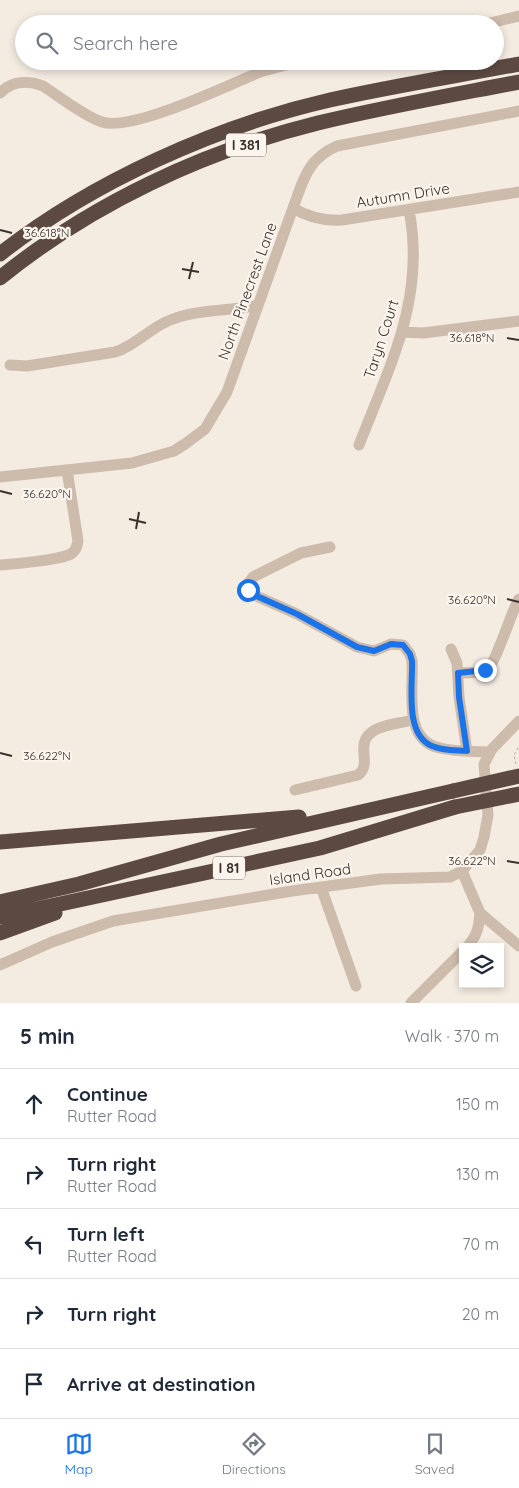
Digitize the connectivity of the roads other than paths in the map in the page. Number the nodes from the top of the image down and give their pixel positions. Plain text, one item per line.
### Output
1 (519, 16) edge
2 (504, 20) edge
3 (519, 64) edge
4 (504, 67) edge
5 (269, 70) edge
6 (488, 70) edge
7 (519, 82) edge
8 (0, 93) edge
9 (519, 111) edge
10 (519, 192) edge
11 (293, 208) junction
12 (409, 210) junction
13 (0, 254) edge
14 (0, 278) edge
15 (256, 306) junction
16 (519, 321) edge
17 (403, 332) junction
18 (10, 365) dead end
19 (359, 445) dead end
20 (67, 470) junction
21 (0, 477) edge
22 (330, 547) dead end
23 (0, 565) edge
24 (519, 599) edge
25 (451, 649) dead end
26 (458, 673) junction
27 (413, 720) junction
28 (519, 721) edge
29 (467, 751) junction
30 (490, 752) junction
31 (519, 776) edge
32 (295, 790) dead end
33 (519, 794) edge
34 (392, 805) junction
35 (0, 842) edge
36 (462, 871) junction
37 (321, 887) junction
38 (106, 894) junction
39 (0, 902) edge
40 (480, 913) junction
41 (0, 917) edge
42 (0, 933) edge
43 (471, 943) edge
44 (519, 946) edge
45 (459, 955) edge
46 (0, 965) edge
47 (356, 986) dead end
48 (411, 1003) edge

1 - 2 street
3 - 4 highway, I 381
5 - 8 street
6 - 13 highway, I 381
7 - 14 highway, I 381
9 - 11 street, North Pinecrest Lane
10 - 12 street, Autumn Drive
11 - 12 street, Autumn Drive
11 - 15 street, North Pinecrest Lane
12 - 17 street, Taryn Court
15 - 18 street
15 - 20 street, North Pinecrest Lane
16 - 17 street
17 - 19 street, Taryn Court
20 - 21 street, North Pinecrest Lane
20 - 23 street
22 - 27 street
24 - 26 street
25 - 26 street
26 - 29 street
27 - 29 street
27 - 32 street
28 - 30 street
29 - 30 street
30 - 36 street
31 - 34 highway, I 81, bridge
33 - 38 highway, I 81, bridge
34 - 35 highway
34 - 39 highway, I 81
36 - 37 street, Island Road
36 - 40 street
37 - 46 street, Island Road
37 - 47 street
38 - 41 highway, I 81
38 - 42 highway
40 - 43 street
40 - 44 street
45 - 48 street

